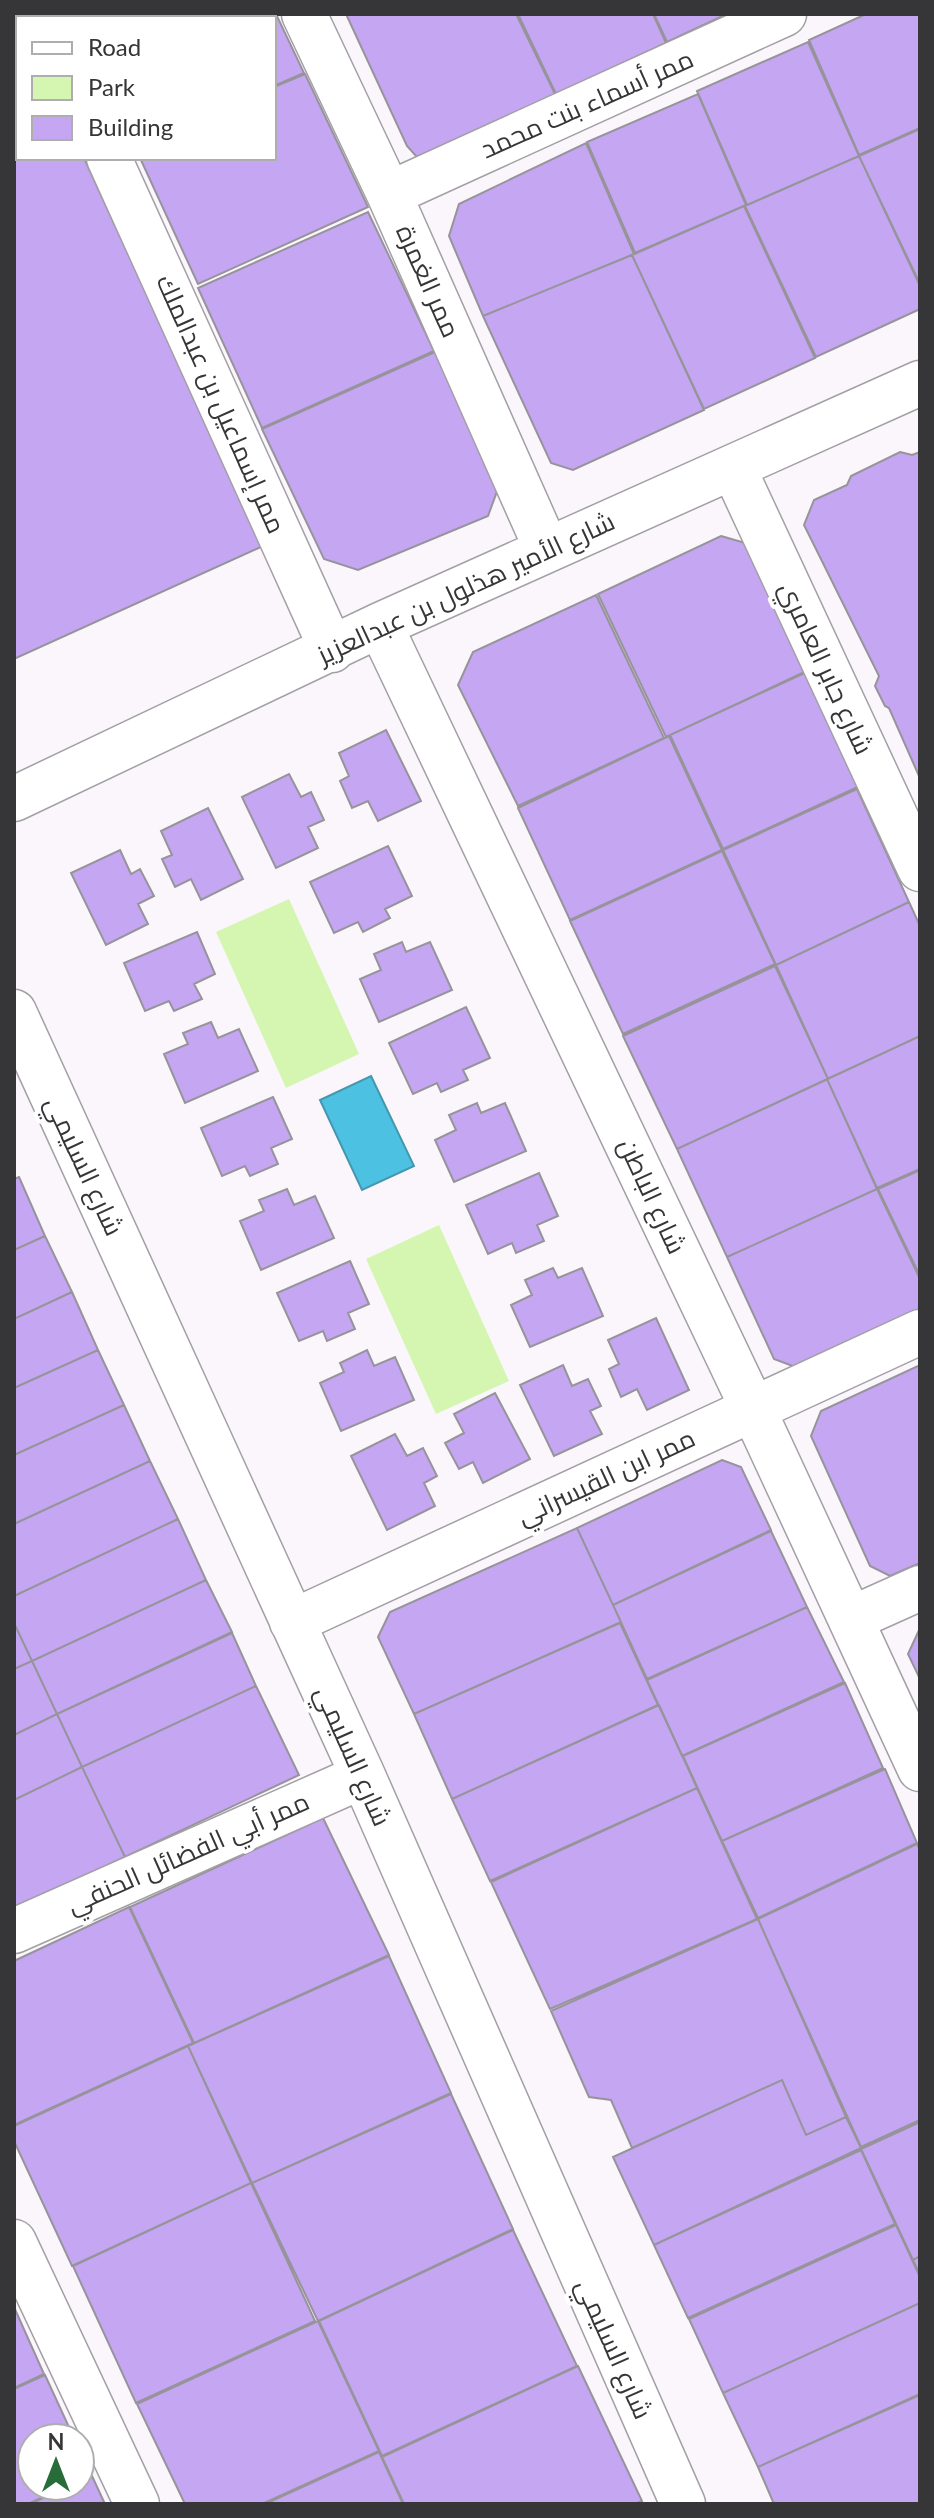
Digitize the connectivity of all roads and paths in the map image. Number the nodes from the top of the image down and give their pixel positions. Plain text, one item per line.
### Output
1 (304, 14) edge
2 (784, 14) edge
3 (110, 160) edge
4 (389, 194) junction
5 (920, 383) edge
6 (733, 467) junction
7 (547, 550) junction
8 (380, 625) junction
9 (332, 650) junction
10 (14, 799) edge
11 (920, 869) edge
12 (14, 1012) edge
13 (920, 1332) edge
14 (753, 1409) junction
15 (920, 1588) edge
16 (851, 1619) junction
17 (292, 1622) junction
18 (920, 1769) edge
19 (363, 1776) junction
20 (14, 1931) edge
21 (14, 2242) edge
22 (137, 2504) edge
23 (683, 2504) edge

1 - 4 street, ممر الغمرة
2 - 4 street, ممر أسماء بنت محمد
3 - 9 street, ممر إسماعيل بن عبدالملك
4 - 7 street, ممر الغمرة
5 - 6 street, شارع الأمير هذلول بن عبدالعزيز
6 - 7 street, شارع الأمير هذلول بن عبدالعزيز
6 - 11 street, شارع جابر العامري
7 - 8 street, شارع الأمير هذلول بن عبدالعزيز
8 - 9 street, شارع الأمير هذلول بن عبدالعزيز
8 - 14 street, شارع الباطن
9 - 10 street, شارع الأمير هذلول بن عبدالعزيز
12 - 17 street, شارع السليمي
13 - 14 street, ممر ابن القيسراني
14 - 16 street, شارع الباطن
14 - 17 street, ممر ابن القيسراني
15 - 16 street
16 - 18 street, شارع الباطن
17 - 19 street, شارع السليمي
19 - 20 street, ممر أبي الفضائل الحنفي
19 - 23 street, شارع السليمي
21 - 22 street

